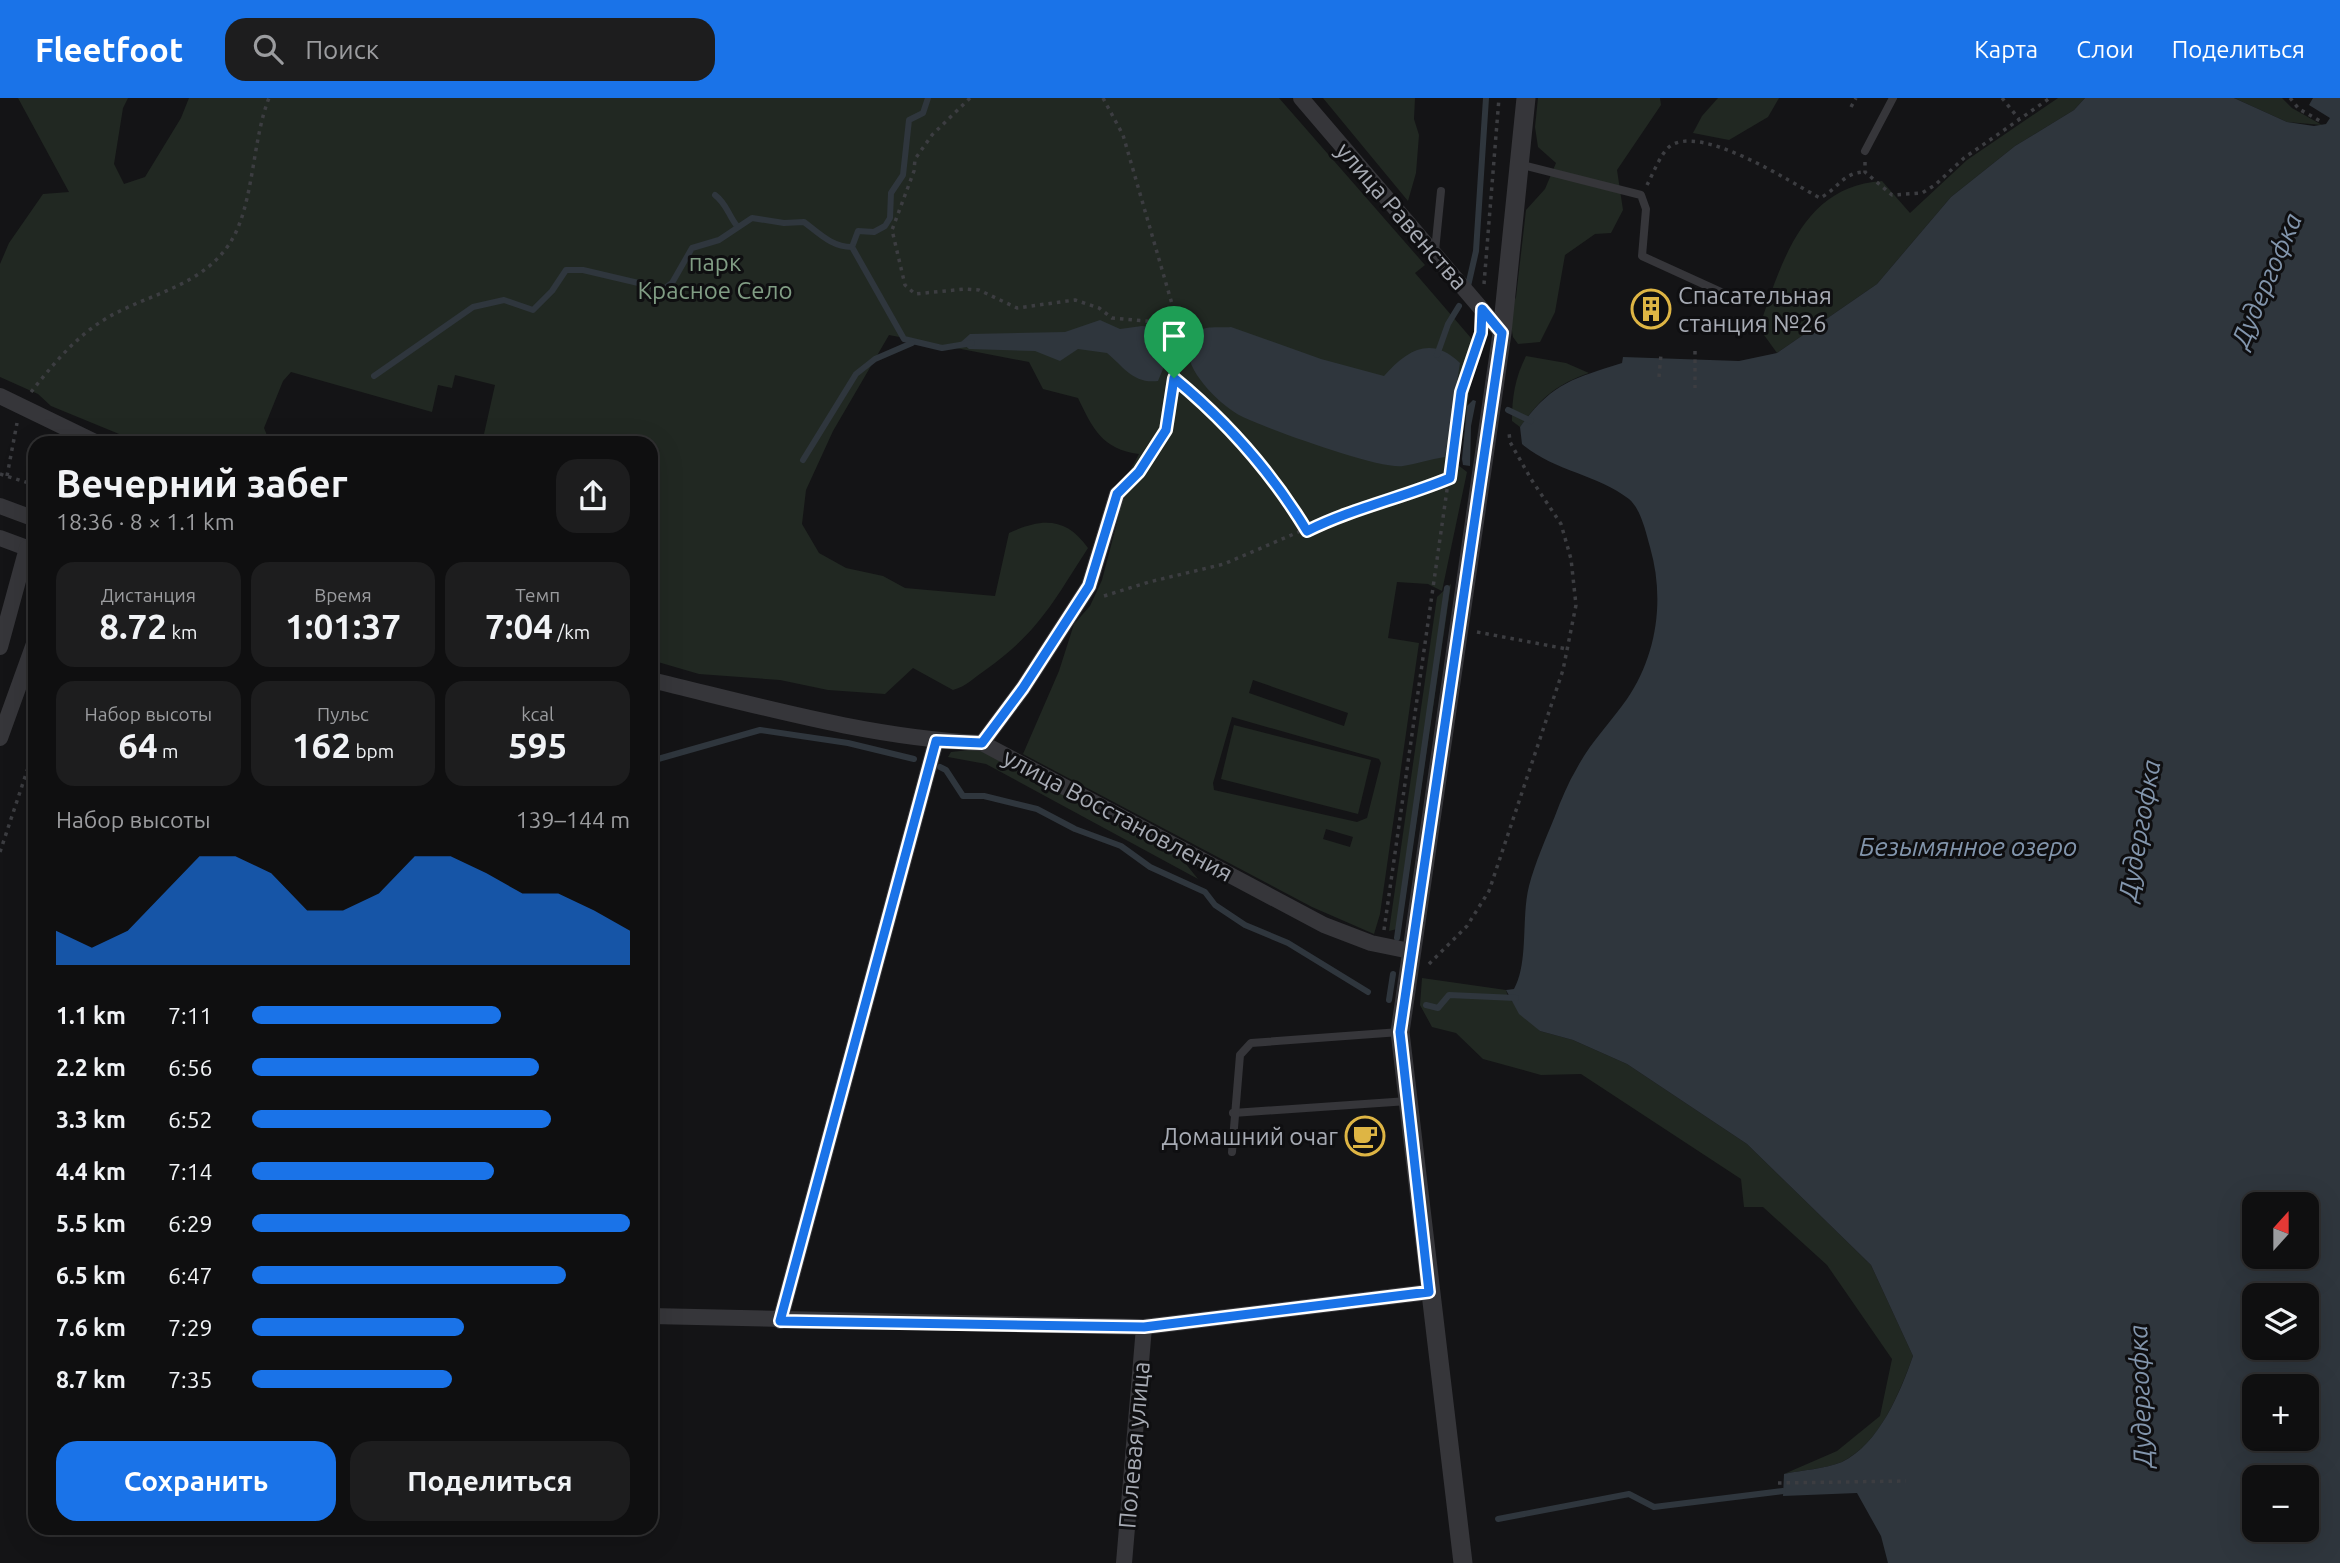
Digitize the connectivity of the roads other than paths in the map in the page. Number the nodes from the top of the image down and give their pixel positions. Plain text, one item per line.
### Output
1 (1301, 98) edge
2 (1526, 98) edge
3 (1894, 98) edge
4 (1865, 151) road end
5 (1519, 164) junction
6 (1441, 191) dead end
7 (1434, 253) junction
8 (1723, 293) dead end
9 (1502, 333) junction
10 (0, 396) edge
11 (83, 436) edge
12 (1117, 494) road end
13 (0, 506) edge
14 (28, 516) edge
15 (0, 538) edge
16 (28, 546) edge
17 (28, 557) edge
18 (0, 647) edge
19 (28, 660) edge
20 (658, 682) edge
21 (0, 738) edge
22 (936, 741) junction
23 (982, 743) junction
24 (1410, 951) junction
25 (1400, 1032) junction
26 (1408, 1101) junction
27 (1234, 1113) junction
28 (1231, 1152) dead end
29 (1429, 1292) junction
30 (658, 1316) edge
31 (780, 1321) junction
32 (1144, 1327) junction
33 (1124, 1563) edge
34 (1463, 1563) edge

1 - 7 street, улица Равенства
2 - 5 street
3 - 4 lane
5 - 8 lane
5 - 9 street
6 - 7 lane
7 - 9 street, улица Равенства
9 - 24 street
10 - 11 street
12 - 23 street
13 - 14 street
15 - 16 street
17 - 18 street
19 - 21 street
20 - 22 street, улица Восстановления
22 - 23 street, улица Восстановления
22 - 31 street
23 - 24 street, улица Восстановления
24 - 25 street
25 - 26 street
25 - 27 lane
26 - 27 lane
26 - 29 street
27 - 28 lane
29 - 32 street
29 - 34 street
30 - 31 street
31 - 32 street
32 - 33 street, Полевая улица

